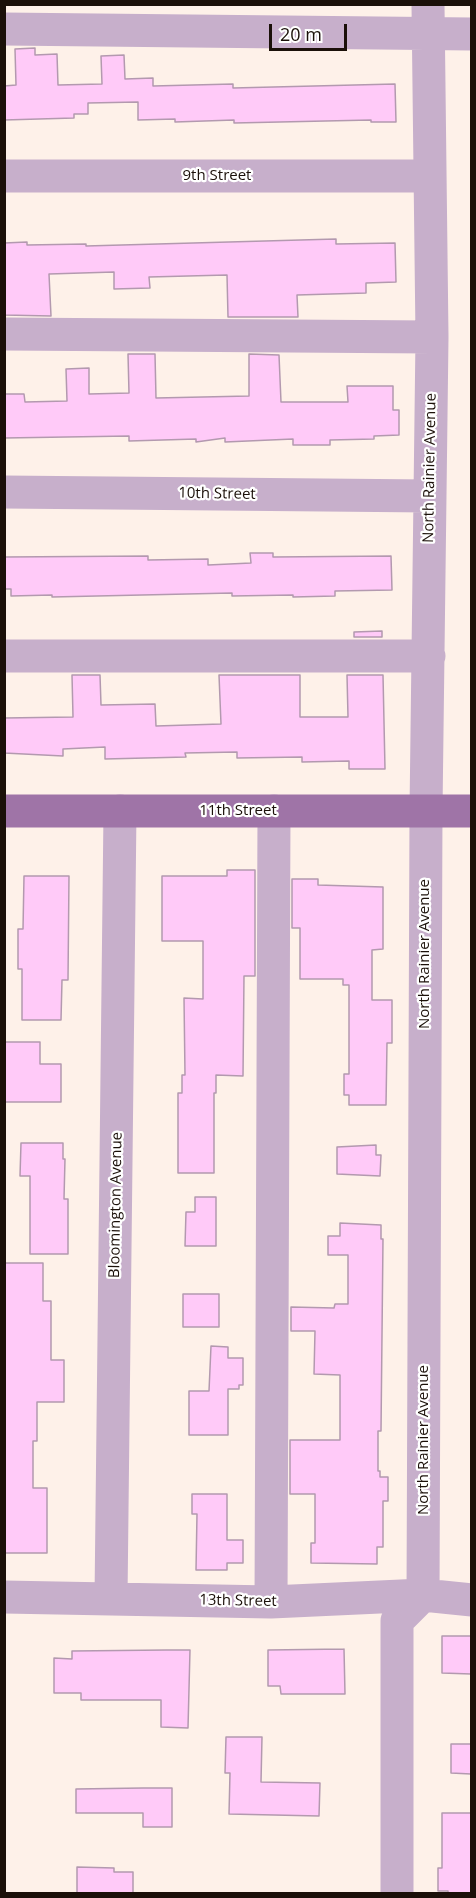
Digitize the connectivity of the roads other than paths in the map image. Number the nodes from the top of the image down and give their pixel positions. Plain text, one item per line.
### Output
1 (428, 19) edge
2 (4, 29) edge
3 (471, 34) edge
4 (4, 176) edge
5 (429, 176) junction
6 (4, 334) edge
7 (432, 337) junction
8 (4, 492) edge
9 (430, 496) junction
10 (4, 656) edge
11 (429, 656) junction
12 (4, 811) edge
13 (120, 811) junction
14 (274, 811) junction
15 (426, 811) junction
16 (471, 811) edge
17 (423, 1595) junction
18 (4, 1597) edge
19 (111, 1598) junction
20 (471, 1600) edge
21 (271, 1602) junction
22 (397, 1893) edge

1 - 2 street
1 - 3 street
1 - 5 street, North Rainier Avenue
4 - 5 street, 9th Street
5 - 7 street, North Rainier Avenue
6 - 7 street
7 - 9 street, North Rainier Avenue
8 - 9 street, 10th Street
9 - 11 street, North Rainier Avenue
10 - 11 street
11 - 15 street, North Rainier Avenue
12 - 13 main road, 11th Street
13 - 14 main road, 11th Street
13 - 19 street, Bloomington Avenue
14 - 15 main road, 11th Street
14 - 21 street
15 - 16 main road, 11th Street
15 - 17 street, North Rainier Avenue
17 - 20 street, 13th Street
17 - 21 street, 13th Street
17 - 22 street
18 - 19 street, 13th Street
19 - 21 street, 13th Street

